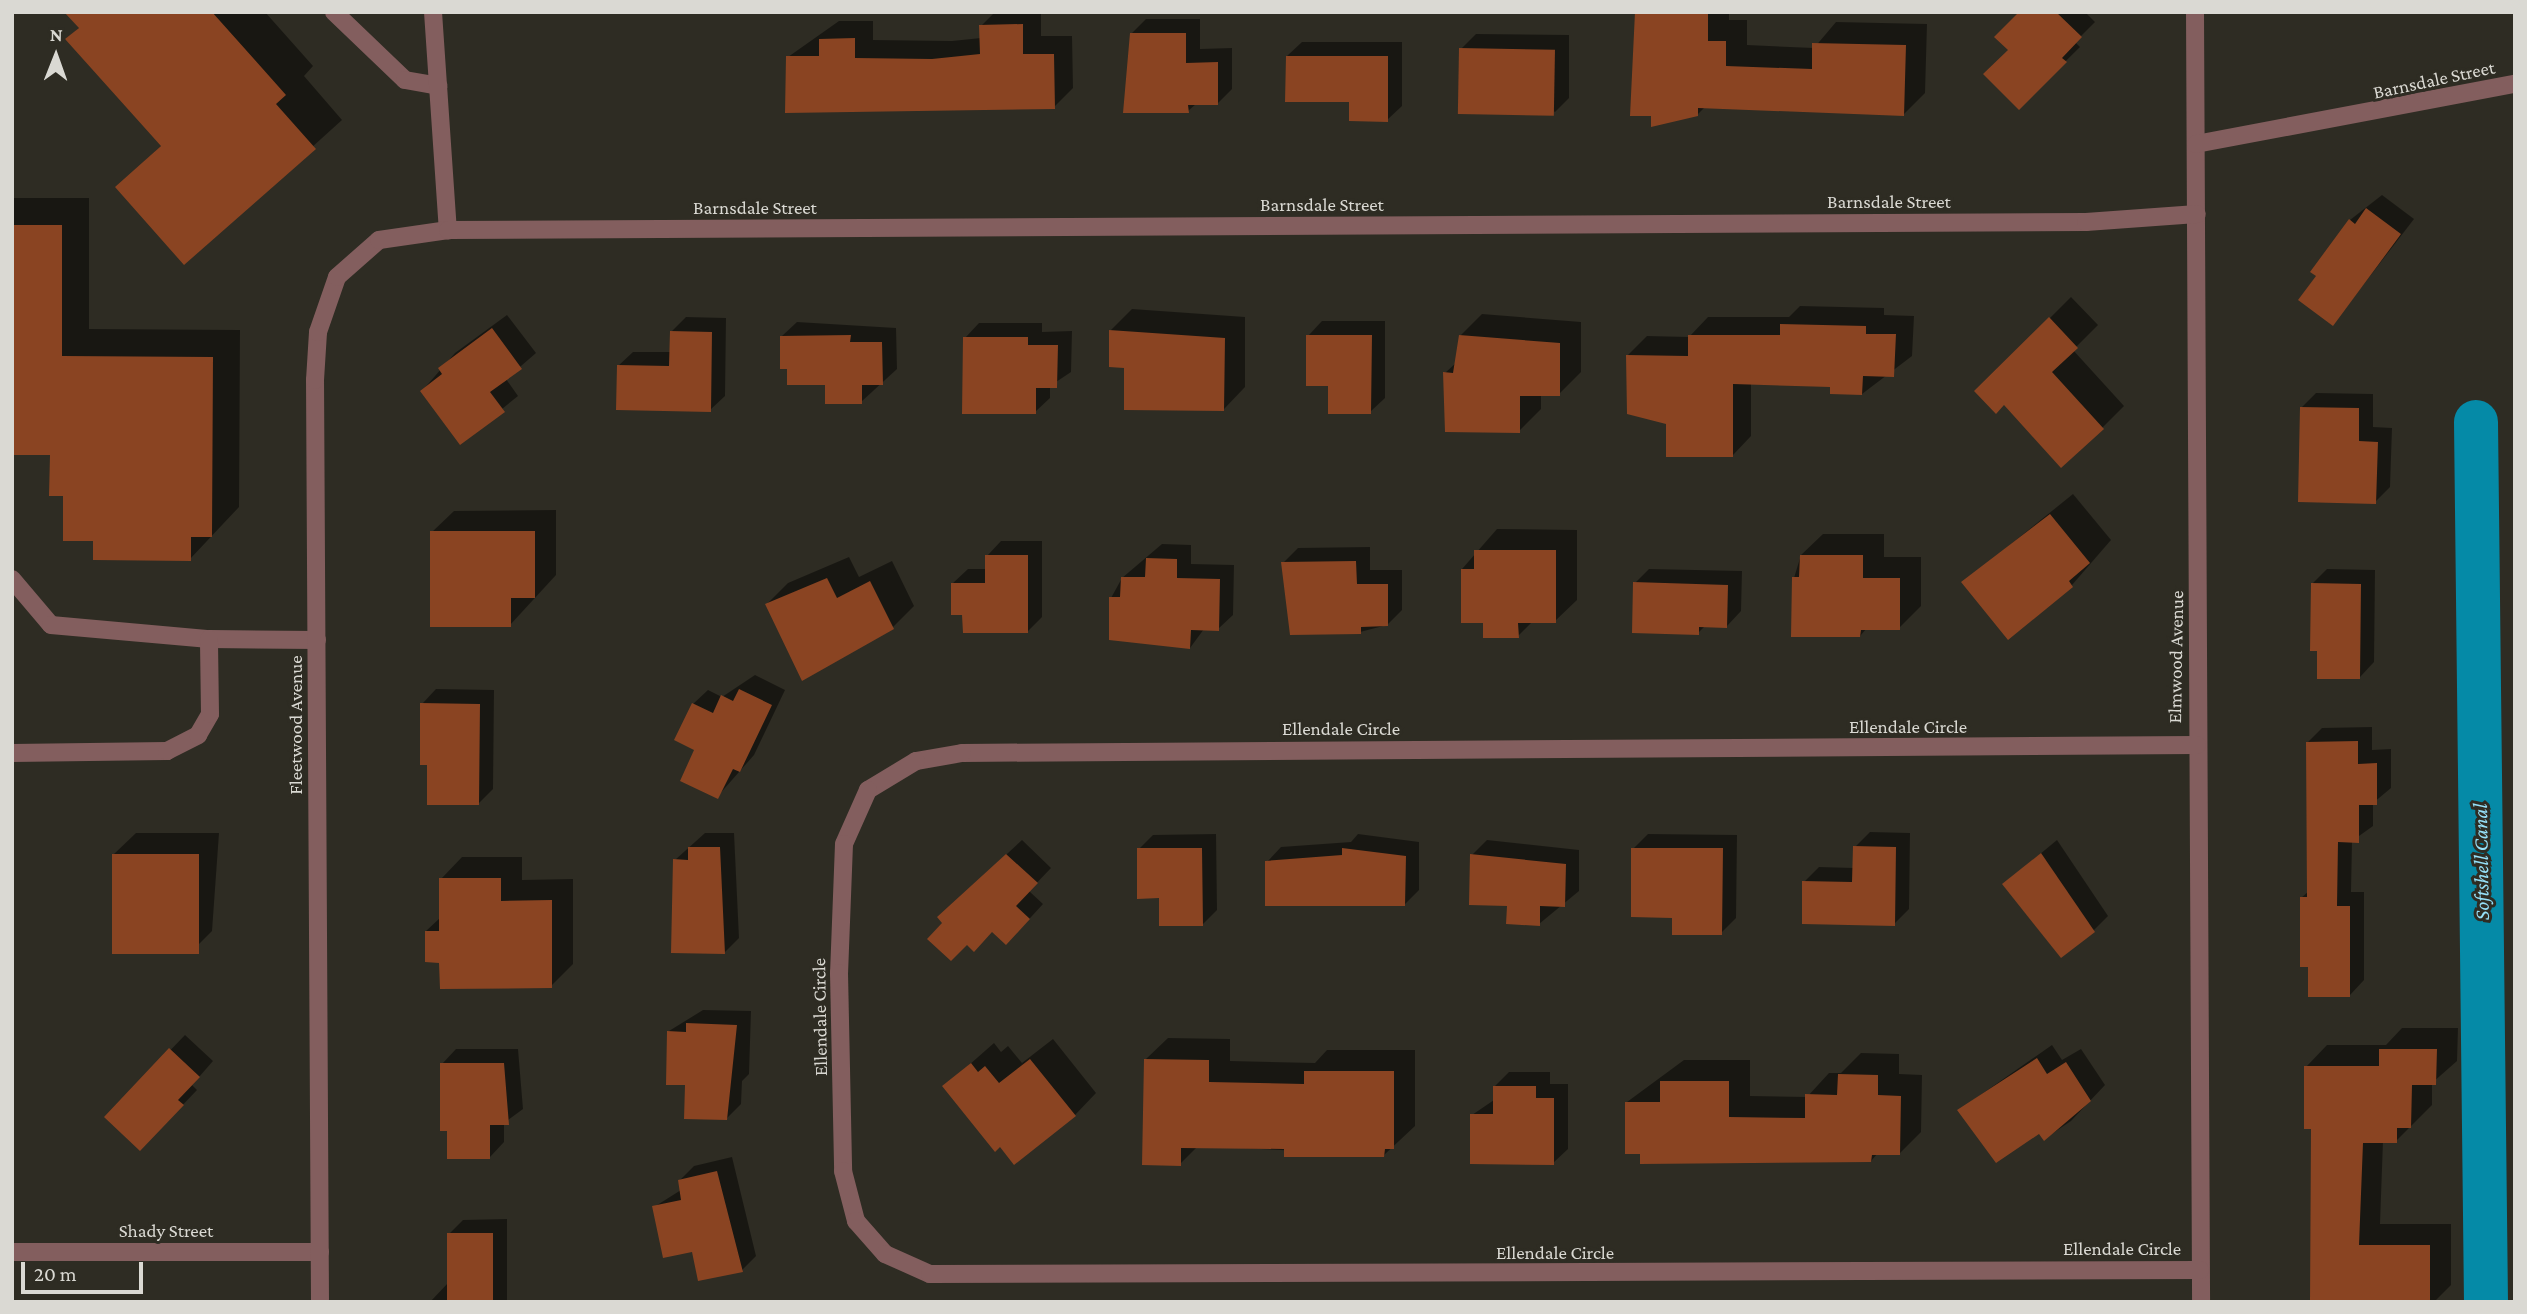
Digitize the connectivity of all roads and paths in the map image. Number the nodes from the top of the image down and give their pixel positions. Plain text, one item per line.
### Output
1 (334, 12) edge
2 (433, 12) edge
3 (2195, 12) edge
4 (2515, 85) edge
5 (438, 86) junction
6 (2196, 144) junction
7 (2197, 214) junction
8 (448, 230) junction
9 (12, 579) edge
10 (209, 639) junction
11 (317, 640) junction
12 (2197, 745) junction
13 (12, 753) edge
14 (12, 1252) edge
15 (320, 1252) junction
16 (2200, 1269) junction
17 (320, 1302) edge
18 (2201, 1302) edge

1 - 5 street
2 - 5 street
3 - 6 street, Elmwood Avenue
4 - 6 street, Barnsdale Street
5 - 8 street
6 - 7 street, Elmwood Avenue
7 - 8 street, Barnsdale Street
7 - 12 street, Elmwood Avenue
8 - 11 street, Fleetwood Avenue
9 - 10 street
10 - 11 street
10 - 13 street
11 - 15 street, Fleetwood Avenue
12 - 16 street, Elmwood Avenue
12 - 16 street, Ellendale Circle
14 - 15 street, Shady Street
15 - 17 street, Fleetwood Avenue
16 - 18 street, Elmwood Avenue

